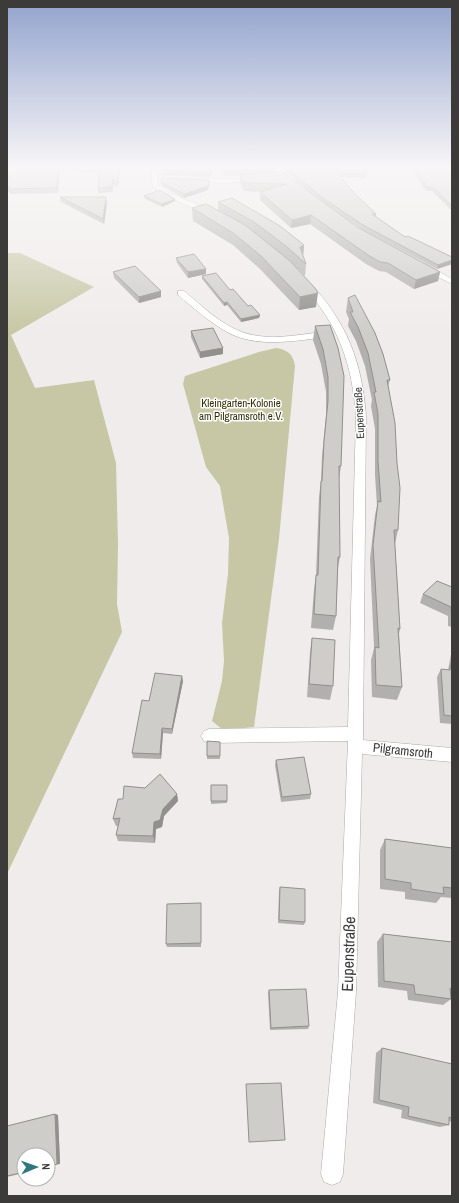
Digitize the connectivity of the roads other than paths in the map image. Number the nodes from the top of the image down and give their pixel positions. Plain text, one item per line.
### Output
1 (414, 262) edge
2 (298, 276) edge
3 (452, 282) edge
4 (181, 293) dead end
5 (342, 333) junction
6 (209, 736) dead end
7 (355, 740) junction
8 (452, 755) edge
9 (332, 1174) dead end

1 - 3 street
2 - 5 street, Eupenstraße
4 - 5 street
5 - 7 street, Eupenstraße
6 - 7 street
7 - 8 street, Pilgramsroth
7 - 9 street, Eupenstraße

